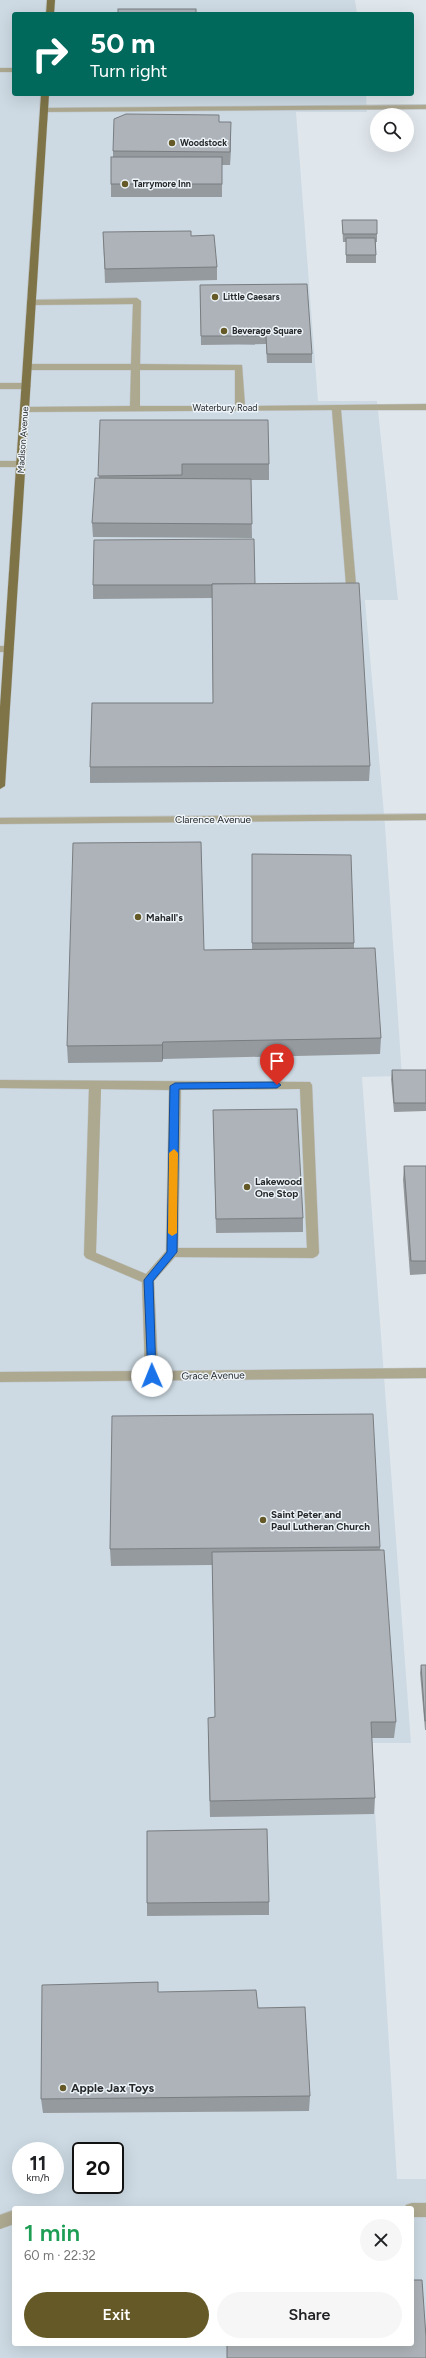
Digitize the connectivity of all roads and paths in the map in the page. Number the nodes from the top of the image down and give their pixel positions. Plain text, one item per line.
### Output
1 (51, 0) edge
2 (50, 12) edge
3 (0, 70) edge
4 (12, 70) edge
5 (46, 96) edge
6 (426, 107) edge
7 (44, 110) junction
8 (32, 302) junction
9 (28, 367) junction
10 (135, 367) junction
11 (0, 386) edge
12 (26, 386) junction
13 (426, 407) edge
14 (240, 408) junction
15 (336, 408) junction
16 (135, 409) junction
17 (25, 410) junction
18 (0, 464) edge
19 (21, 464) junction
20 (351, 585) edge
21 (5, 649) edge
22 (0, 786) edge
23 (426, 817) edge
24 (0, 821) edge
25 (0, 1084) edge
26 (95, 1085) junction
27 (175, 1086) junction
28 (172, 1252) junction
29 (148, 1280) junction
30 (426, 1373) edge
31 (152, 1376) junction
32 (0, 1377) edge
33 (414, 2210) edge
34 (426, 2210) edge
35 (12, 2218) edge
36 (0, 2222) edge

1 - 2 main road
3 - 4 street
5 - 7 main road, Madison Avenue
6 - 7 street
7 - 8 main road, Madison Avenue
8 - 9 main road, Madison Avenue
8 - 10 street
9 - 10 street
9 - 12 main road, Madison Avenue
10 - 14 street
10 - 16 street
11 - 12 street
12 - 17 main road, Madison Avenue
13 - 15 street, Waterbury Road
14 - 15 street, Waterbury Road
14 - 16 street, Waterbury Road
15 - 20 street
16 - 17 street, Waterbury Road
17 - 19 main road, Madison Avenue
18 - 19 street
19 - 21 main road, Madison Avenue
21 - 22 main road, Madison Avenue
23 - 24 street, Clarence Avenue
25 - 26 street
26 - 27 street
26 - 29 street
27 - 28 street
27 - 28 street
28 - 29 street
29 - 31 street
30 - 31 street, Grace Avenue
31 - 32 street, Grace Avenue
33 - 34 street
35 - 36 street

